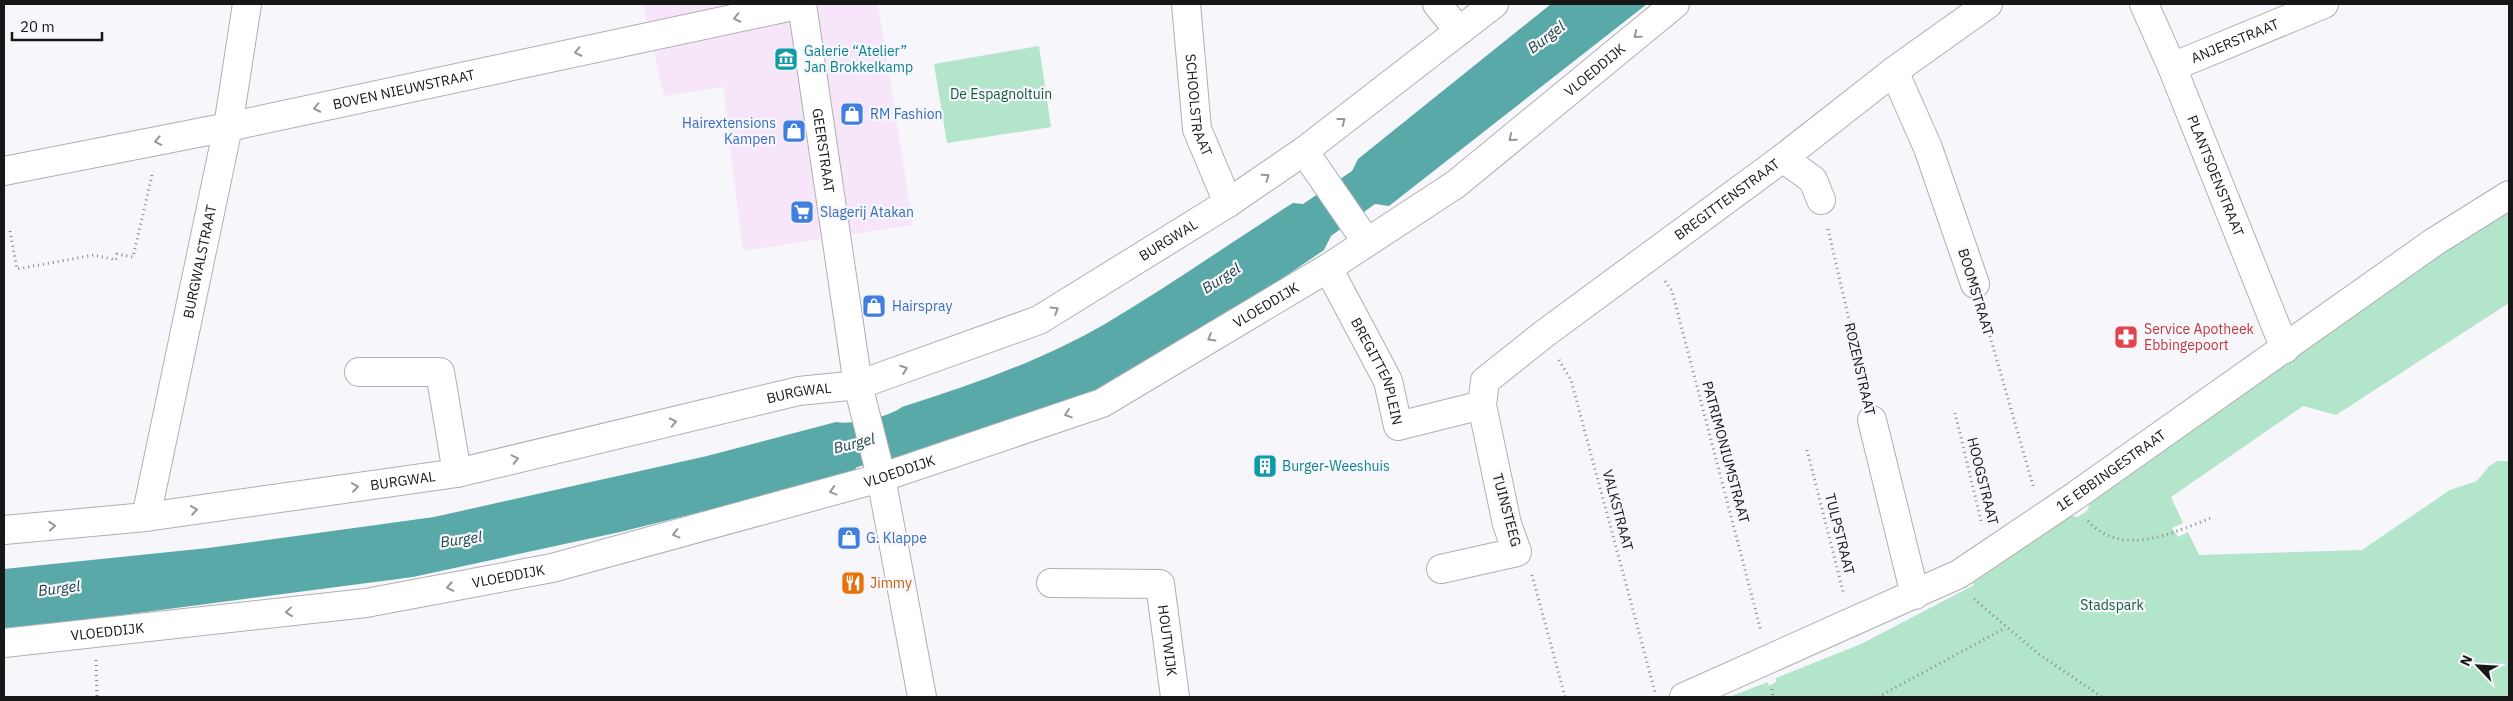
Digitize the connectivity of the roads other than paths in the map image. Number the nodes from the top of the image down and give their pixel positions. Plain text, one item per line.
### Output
1 (247, 4) edge
2 (802, 4) edge
3 (1186, 4) edge
4 (1437, 4) edge
5 (1494, 4) edge
6 (1675, 4) edge
7 (1988, 4) edge
8 (2144, 4) edge
9 (2324, 4) edge
10 (1459, 31) junction
11 (2172, 67) junction
12 (1894, 71) junction
13 (228, 127) junction
14 (1783, 158) junction
15 (1311, 161) junction
16 (4, 171) edge
17 (2509, 195) edge
18 (1821, 200) road end
19 (1228, 203) junction
20 (1361, 234) junction
21 (1328, 268) junction
22 (1975, 284) road end
23 (2285, 349) junction
24 (359, 372) dead end
25 (860, 395) junction
26 (1482, 405) junction
27 (1872, 420) road end
28 (457, 473) junction
29 (880, 475) junction
30 (146, 517) junction
31 (4, 530) edge
32 (1441, 569) dead end
33 (1051, 584) dead end
34 (1915, 594) junction
35 (4, 643) edge
36 (917, 696) edge
37 (1175, 697) edge
38 (1684, 697) edge

1 - 13 street, BURGWALSTRAAT
2 -> 13 street, BOVEN NIEUWSTRAAT
2 - 25 street, GEERSTRAAT
3 - 19 street, SCHOOLSTRAAT
4 - 10 street
5 - 10 street, BURGWAL
6 -> 20 street, VLOEDDIJK
7 - 12 street, BREGITTENSTRAAT
8 - 11 street, PLANTSOENSTRAAT
9 - 11 street, ANJERSTRAAT
15 -> 10 street, BURGWAL
11 - 23 street, PLANTSOENSTRAAT
12 - 14 street, BREGITTENSTRAAT
12 - 22 street, BOOMSTRAAT
13 -> 16 street, BOVEN NIEUWSTRAAT
13 - 30 street, BURGWALSTRAAT
14 - 18 street
14 - 26 street, BREGITTENSTRAAT
19 -> 15 street, BURGWAL
15 - 20 street
17 - 23 street, 1E EBBINGESTRAAT
25 -> 19 street, BURGWAL
20 - 21 street, VLOEDDIJK
21 - 26 street, BREGITTENPLEIN
21 -> 29 street, VLOEDDIJK
23 - 34 street, 1E EBBINGESTRAAT
24 - 28 street
28 -> 25 street, BURGWAL
25 - 29 street, GEERSTRAAT
26 - 32 street, TUINSTEEG
27 - 34 street, ROZENSTRAAT
30 -> 28 street, BURGWAL
29 -> 35 street, VLOEDDIJK
29 - 36 street, GEERSTRAAT
31 -> 30 street, BURGWAL
33 - 37 street, HOUTWIJK
34 - 38 street, 1E EBBINGESTRAAT

